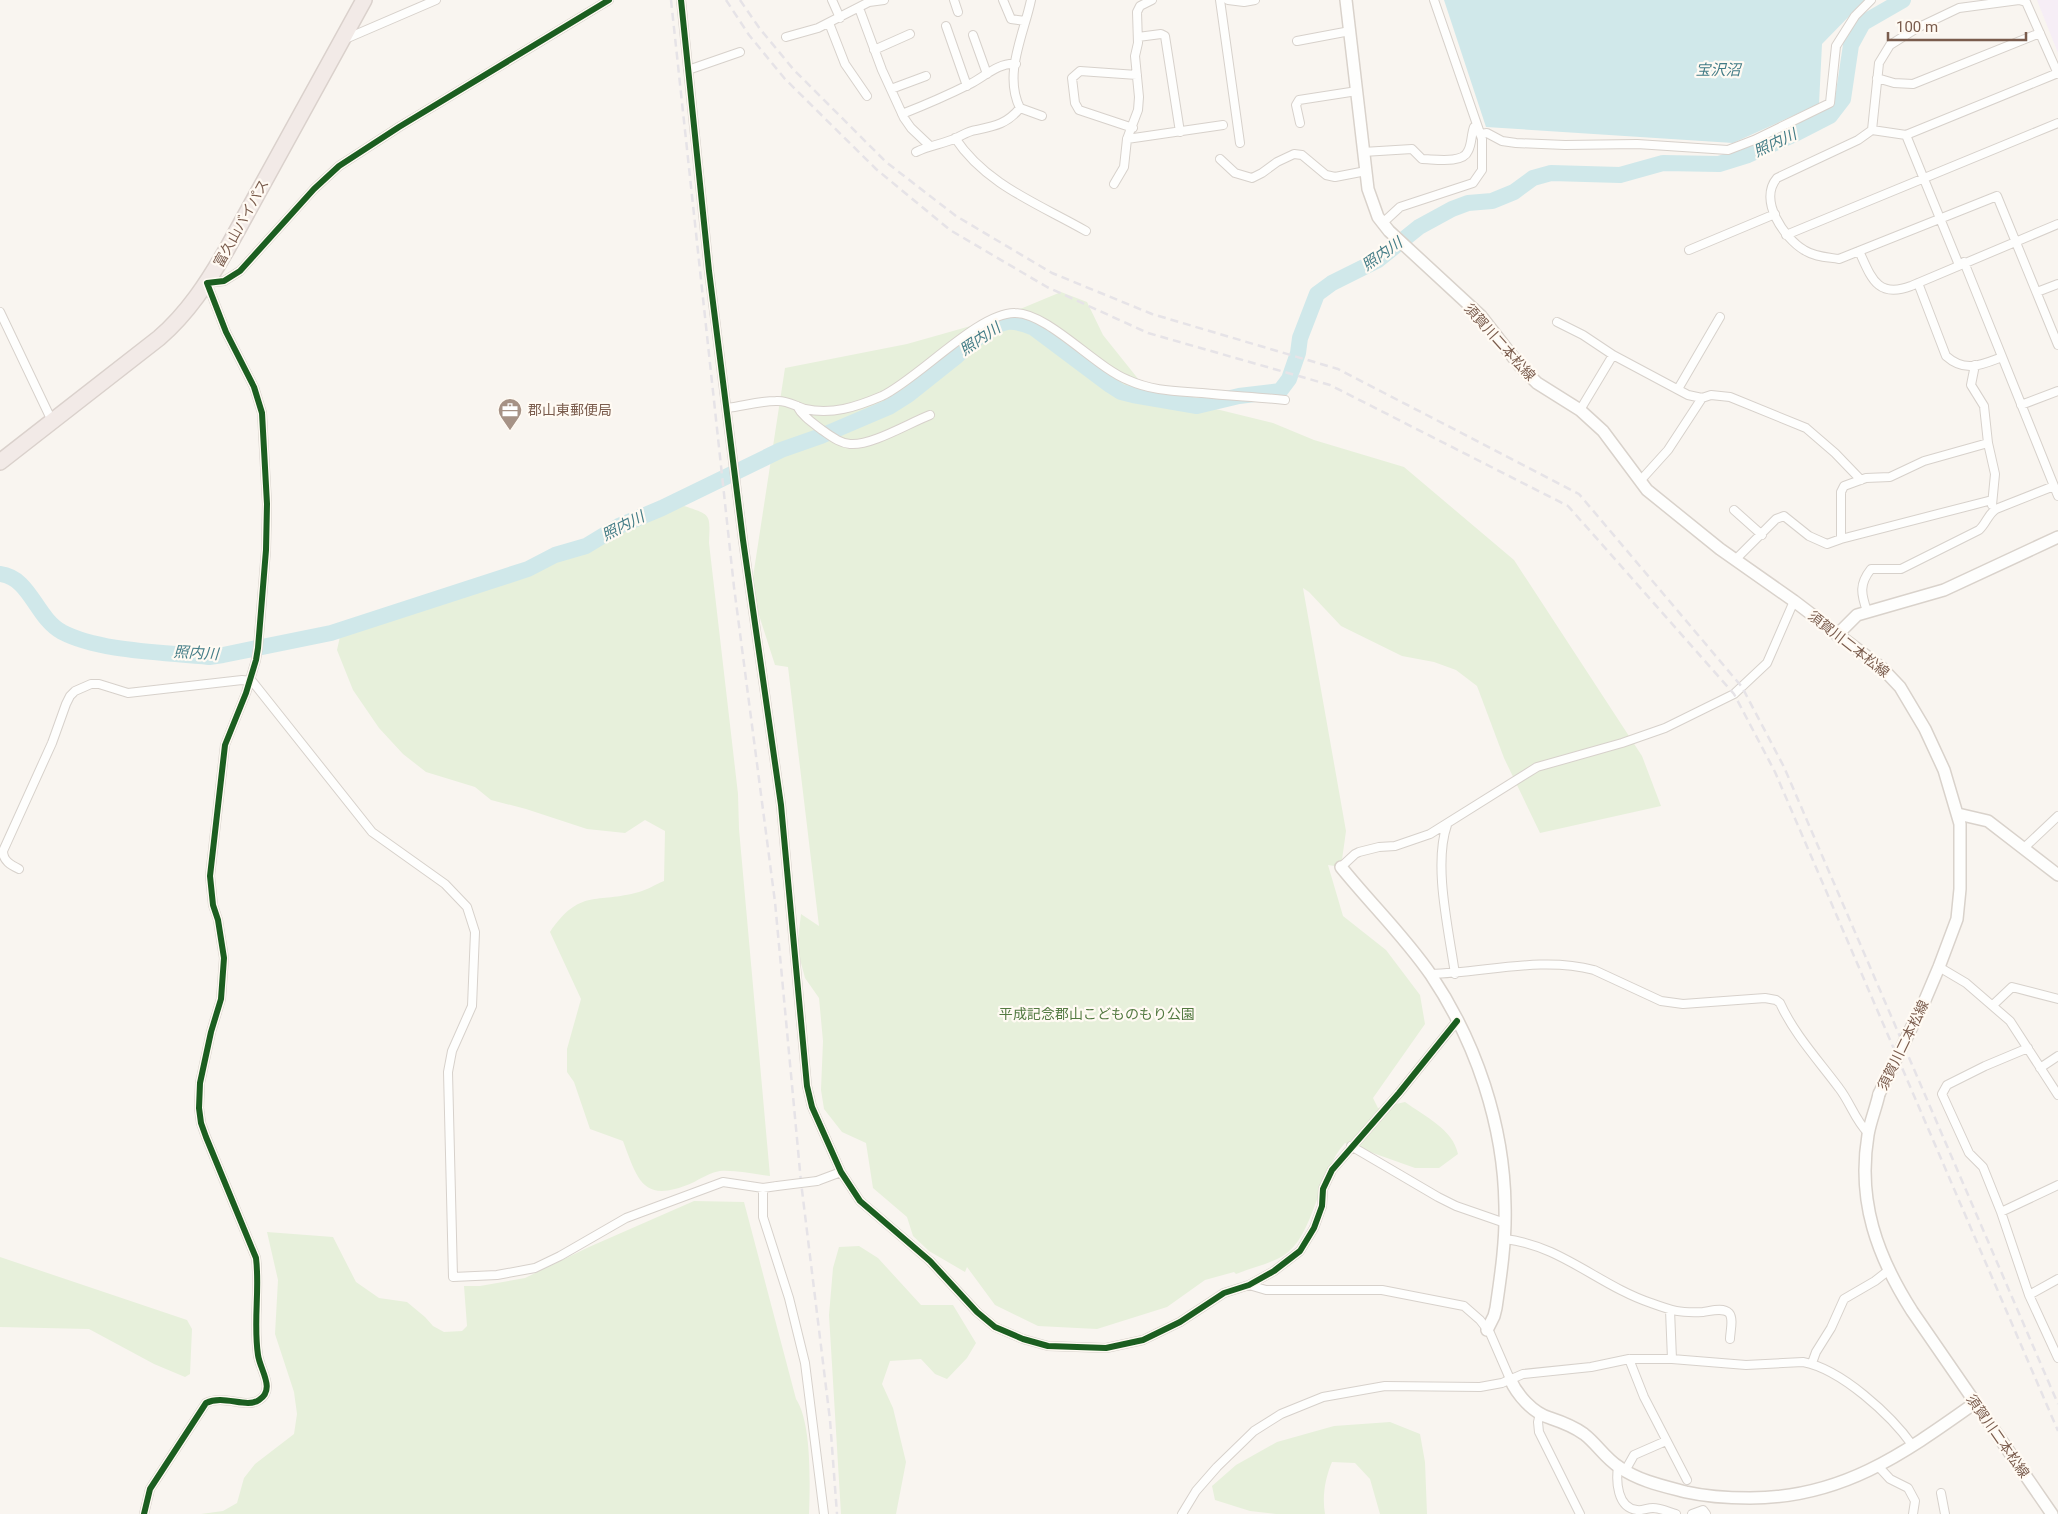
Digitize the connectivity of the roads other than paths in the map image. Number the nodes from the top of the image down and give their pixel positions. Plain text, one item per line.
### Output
1 (364, 0) edge
2 (436, 0) edge
3 (609, 0) edge
4 (681, 0) edge
5 (832, 0) edge
6 (884, 0) edge
7 (954, 0) edge
8 (1003, 0) edge
9 (1031, 0) edge
10 (1152, 0) edge
11 (1220, 0) edge
12 (1228, 0) edge
13 (1255, 0) edge
14 (1346, 0) edge
15 (1434, 0) edge
16 (1871, 0) edge
17 (859, 8) junction
18 (958, 12) dead end
19 (840, 18) junction
20 (1025, 21) junction
21 (829, 23) junction
22 (946, 26) dead end
23 (1350, 31) junction
24 (2040, 33) junction
25 (910, 34) dead end
26 (973, 35) dead end
27 (786, 37) dead end
28 (1138, 37) junction
29 (1297, 40) dead end
30 (342, 41) junction
31 (874, 50) junction
32 (740, 52) dead end
33 (1016, 64) junction
34 (688, 70) junction
35 (2058, 73) edge
36 (987, 74) junction
37 (926, 76) dead end
38 (1137, 76) junction
39 (1878, 78) junction
40 (967, 86) junction
41 (891, 89) junction
42 (1357, 91) junction
43 (867, 96) dead end
44 (1020, 108) junction
45 (902, 114) junction
46 (1042, 116) dead end
47 (1300, 123) dead end
48 (2058, 124) edge
49 (1223, 125) dead end
50 (1133, 128) junction
51 (1479, 130) junction
52 (1872, 130) junction
53 (1180, 132) junction
54 (1906, 135) junction
55 (955, 138) junction
56 (1127, 139) junction
57 (1240, 143) dead end
58 (930, 146) junction
59 (916, 152) dead end
60 (1363, 152) junction
61 (1220, 159) dead end
62 (1366, 171) junction
63 (1924, 178) junction
64 (1114, 184) dead end
65 (1775, 214) junction
66 (1941, 219) junction
67 (1382, 222) junction
68 (2058, 224) edge
69 (1086, 231) dead end
70 (1786, 235) junction
71 (2015, 241) junction
72 (1689, 250) dead end
73 (1859, 251) junction
74 (1962, 264) junction
75 (207, 282) junction
76 (1918, 282) junction
77 (2058, 284) edge
78 (2037, 292) junction
79 (0, 312) edge
80 (1720, 317) dead end
81 (1557, 322) dead end
82 (2057, 339) edge
83 (1613, 355) junction
84 (2002, 357) junction
85 (1975, 365) junction
86 (1678, 389) junction
87 (2058, 391) edge
88 (1702, 398) junction
89 (1285, 400) dead end
90 (2021, 405) junction
91 (797, 406) junction
92 (727, 408) junction
93 (1580, 410) junction
94 (930, 415) dead end
95 (52, 421) junction
96 (1988, 442) junction
97 (0, 462) edge
98 (1860, 480) junction
99 (1640, 481) junction
100 (2054, 486) junction
101 (2058, 496) edge
102 (1992, 500) junction
103 (1734, 510) dead end
104 (1991, 512) junction
105 (1762, 535) junction
106 (2058, 537) edge
107 (1841, 539) junction
108 (1735, 560) junction
109 (1794, 601) junction
110 (1867, 611) junction
111 (1837, 635) junction
112 (250, 681) junction
113 (1958, 814) junction
114 (2058, 816) edge
115 (1447, 825) junction
116 (2024, 848) junction
117 (1341, 867) joint
118 (19, 869) dead end
119 (2058, 875) edge
120 (1940, 967) junction
121 (1431, 974) junction
122 (1455, 974) junction
123 (2058, 999) edge
124 (1993, 1005) junction
125 (1457, 1021) junction
126 (2028, 1048) junction
127 (2058, 1056) edge
128 (2040, 1068) junction
129 (2058, 1095) edge
130 (1868, 1133) junction
131 (1351, 1146) junction
132 (842, 1172) junction
133 (2058, 1186) edge
134 (763, 1188) junction
135 (2001, 1212) junction
136 (1505, 1223) junction
137 (1505, 1239) junction
138 (1889, 1270) junction
139 (2058, 1279) edge
140 (1249, 1285) junction
141 (2029, 1295) junction
142 (1670, 1310) junction
143 (1487, 1330) junction
144 (1730, 1339) dead end
145 (2057, 1355) edge
146 (1629, 1359) junction
147 (1672, 1359) junction
148 (1812, 1363) junction
149 (1510, 1379) junction
150 (1975, 1403) junction
151 (1540, 1413) junction
152 (1666, 1441) junction
153 (1913, 1446) junction
154 (1878, 1466) junction
155 (1622, 1469) junction
156 (1688, 1480) dead end
157 (1941, 1494) dead end
158 (144, 1514) edge
159 (824, 1514) edge
160 (1182, 1514) edge
161 (1580, 1514) edge
162 (1676, 1514) edge
163 (1692, 1514) edge
164 (1706, 1514) edge
165 (1913, 1514) edge
166 (1945, 1514) edge
167 (2052, 1514) edge

1 - 30 highway, 富久山バイパス
2 - 30 street
3 - 75 street
4 - 34 street
5 - 19 street
6 - 17 street
7 - 18 street
8 - 20 street
9 - 20 street
10 - 28 street
11 - 57 street
12 - 13 street
14 - 23 main road, 須賀川二本松線
15 - 51 street
16 - 51 street
17 - 19 street
17 - 31 street
19 - 21 street
20 - 33 street
21 - 27 street
21 - 43 street
22 - 40 street
23 - 29 street
23 - 42 main road, 須賀川二本松線
24 - 35 street
24 - 39 street
24 - 39 street
25 - 31 street
26 - 36 street
28 - 38 street
28 - 53 street
30 - 75 highway, 富久山バイパス
31 - 41 street
32 - 34 street
33 - 36 street
33 - 44 street
34 - 92 street
35 - 54 street
36 - 40 street
37 - 41 street
38 - 50 street
38 - 50 street
39 - 52 street
40 - 45 street
41 - 45 street
42 - 47 street
42 - 60 main road, 須賀川二本松線
44 - 46 street
44 - 55 street
45 - 58 street
48 - 63 street
49 - 53 street
50 - 56 street
51 - 60 street
51 - 67 street
52 - 54 street
52 - 65 street
53 - 56 street
54 - 63 street
55 - 58 street
55 - 69 street
56 - 64 street
58 - 59 street
60 - 62 main road, 須賀川二本松線
61 - 62 street
62 - 67 main road, 須賀川二本松線
63 - 66 street
63 - 70 street
65 - 70 street
65 - 72 street
66 - 71 street
66 - 73 street
66 - 74 street
67 - 93 main road, 須賀川二本松線
68 - 71 street
70 - 73 street
71 - 74 street
71 - 78 street
73 - 76 street
74 - 76 street
74 - 84 street
75 - 95 highway, 富久山バイパス
75 - 112 street
76 - 85 street
77 - 78 street
78 - 82 street
79 - 95 street
80 - 86 street
81 - 83 street
83 - 86 street
83 - 93 street
84 - 85 street
84 - 90 street
85 - 96 street
86 - 88 street
87 - 90 street
88 - 98 street
88 - 99 street
89 - 91 street
90 - 100 street
91 - 92 street
91 - 94 street
92 - 132 street
93 - 99 main road, 須賀川二本松線
95 - 97 highway, 富久山バイパス
96 - 98 street
96 - 102 street
98 - 107 street
99 - 108 main road, 須賀川二本松線
100 - 101 street
100 - 104 street
102 - 104 street
102 - 107 street
103 - 105 street
104 - 110 street
105 - 107 street
105 - 108 street
106 - 110 main road
108 - 109 main road, 須賀川二本松線
109 - 111 main road, 須賀川二本松線
109 - 115 street
110 - 111 main road
111 - 113 main road, 須賀川二本松線
112 - 118 street
112 - 134 street
112 - 158 street
113 - 116 main road
113 - 120 main road, 須賀川二本松線
114 - 116 street
115 - 117 street
115 - 122 street
116 - 119 main road
117 - 121 main road
120 - 124 street
120 - 130 main road, 須賀川二本松線, bridge
121 - 122 street
121 - 125 main road
122 - 130 street
123 - 124 street
124 - 126 street
125 - 131 street
125 - 136 main road
126 - 128 street
126 - 135 street
127 - 128 street
128 - 129 street
130 - 138 main road, 須賀川二本松線
131 - 136 street
131 - 140 street
132 - 134 street, bridge
132 - 140 street
133 - 135 street
134 - 159 street
135 - 141 street
136 - 137 main road
137 - 142 street
137 - 143 main road
138 - 148 street
138 - 150 main road, 須賀川二本松線
139 - 141 street
140 - 143 street
141 - 145 street
142 - 144 street
142 - 147 street
143 - 149 street
146 - 147 street
146 - 149 street
146 - 152 street
147 - 148 street
148 - 153 street
149 - 151 main road
149 - 160 street
150 - 153 main road
150 - 167 main road, 須賀川二本松線
151 - 155 main road
151 - 161 street
152 - 155 street
152 - 156 street
153 - 154 main road
154 - 155 main road
154 - 165 street
155 - 162 street
157 - 166 street
163 - 164 street

